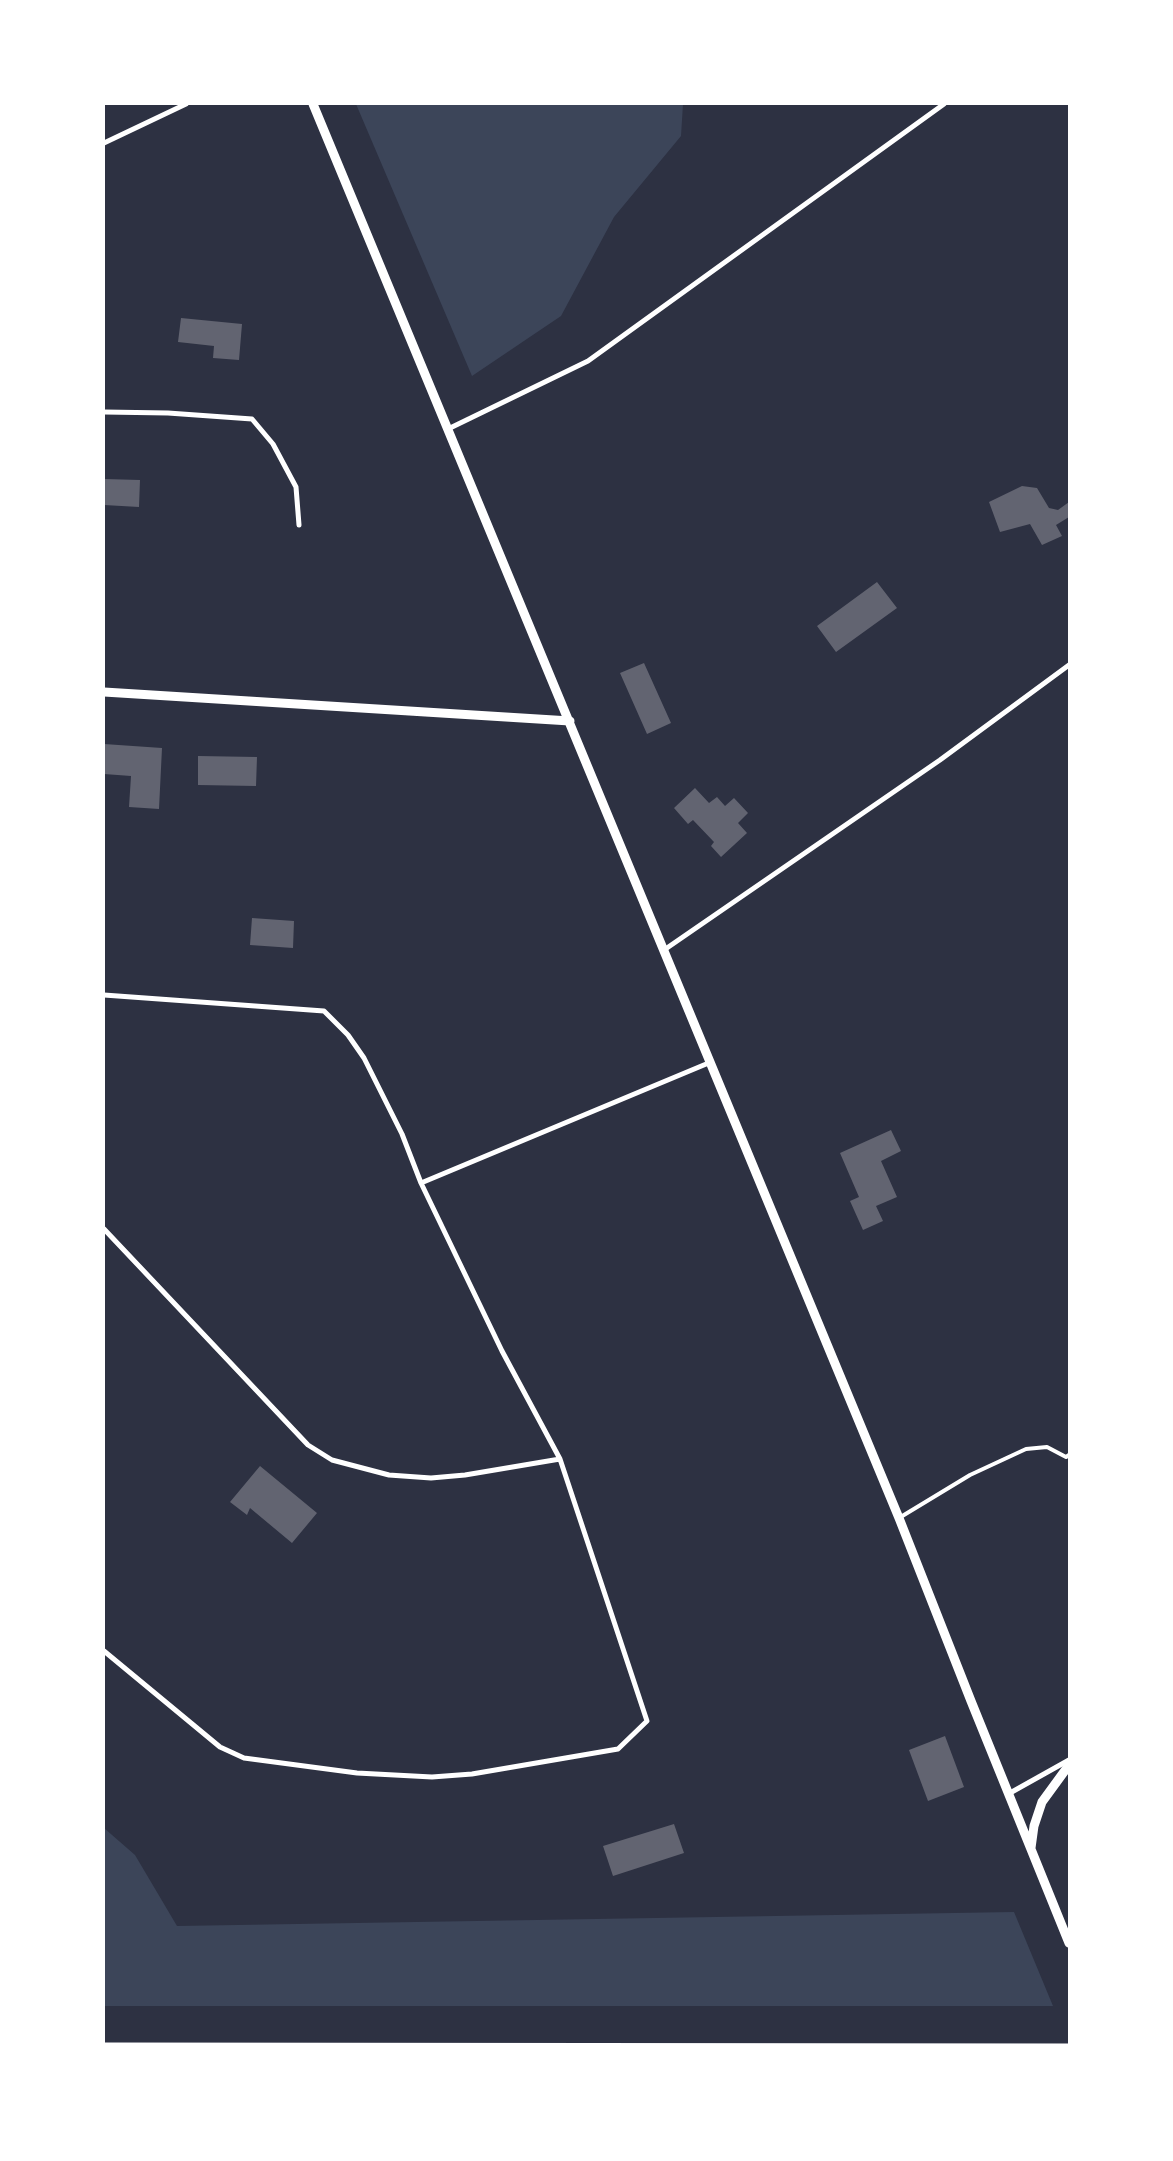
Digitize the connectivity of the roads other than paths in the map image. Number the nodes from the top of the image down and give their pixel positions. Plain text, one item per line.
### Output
1 (186, 104) edge
2 (312, 104) edge
3 (944, 104) edge
4 (104, 144) edge
5 (104, 412) edge
6 (448, 429) junction
7 (299, 525) dead end
8 (1069, 665) edge
9 (104, 692) edge
10 (570, 721) junction
11 (664, 950) junction
12 (104, 995) edge
13 (711, 1062) junction
14 (421, 1183) junction
15 (104, 1229) edge
16 (1069, 1455) edge
17 (560, 1459) junction
18 (900, 1518) junction
19 (104, 1651) edge
20 (1069, 1760) edge
21 (1069, 1765) edge
22 (1010, 1793) junction
23 (1031, 1848) junction
24 (1069, 1942) edge
25 (104, 2050) edge
26 (1069, 2050) edge

1 - 4 street
2 - 6 street
3 - 6 street
5 - 7 street
6 - 10 street
8 - 11 street
9 - 10 street
10 - 11 street
11 - 13 street
12 - 14 street
13 - 14 street
13 - 18 street
14 - 17 street
15 - 17 street
16 - 18 lane
17 - 19 street
18 - 22 street
20 - 22 street
21 - 23 street
22 - 23 street
23 - 24 street
25 - 26 highway

